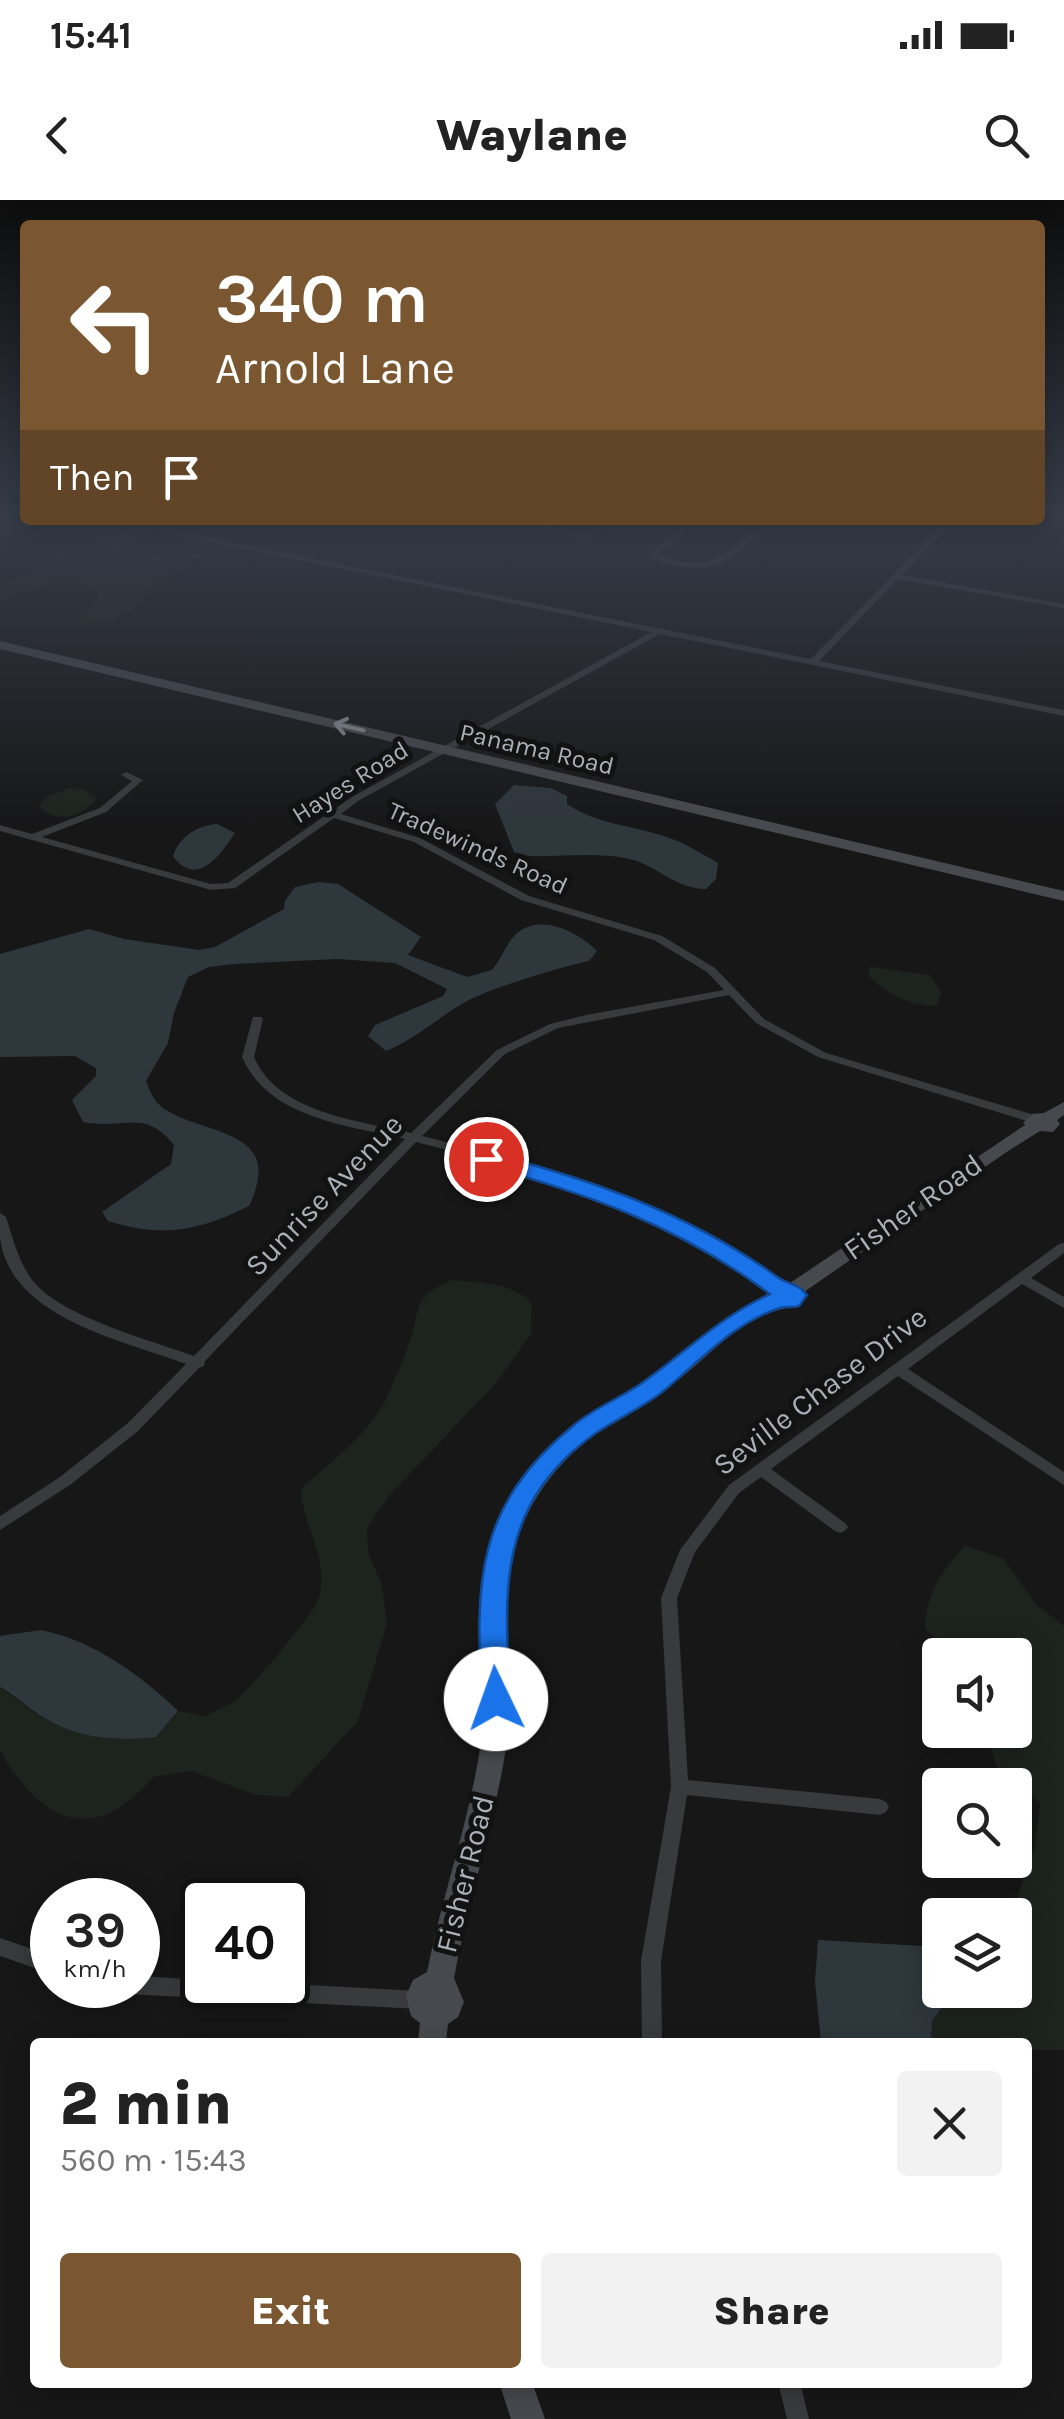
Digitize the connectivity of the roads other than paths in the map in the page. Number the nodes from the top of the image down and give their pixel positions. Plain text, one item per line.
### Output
1 (606, 621) edge
2 (854, 621) edge
3 (658, 631) junction
4 (0, 646) edge
5 (813, 662) junction
6 (1064, 713) edge
7 (444, 750) junction
8 (126, 774) dead end
9 (332, 814) junction
10 (0, 828) edge
11 (32, 837) junction
12 (1064, 896) edge
13 (730, 992) junction
14 (257, 1020) dead end
15 (1064, 1107) edge
16 (1039, 1121) junction
17 (412, 1139) junction
18 (0, 1217) edge
19 (1064, 1247) edge
20 (1022, 1278) junction
21 (784, 1293) junction
22 (1064, 1303) edge
23 (199, 1363) junction
24 (900, 1370) junction
25 (760, 1469) junction
26 (1064, 1479) edge
27 (0, 1524) edge
28 (840, 1527) dead end
29 (680, 1787) junction
30 (880, 1807) dead end
31 (0, 1946) edge
32 (30, 1958) edge
33 (160, 1988) edge
34 (431, 2010) edge
35 (652, 2038) edge
36 (517, 2388) edge
37 (790, 2388) edge
38 (528, 2419) edge
39 (798, 2419) edge

1 - 3 street
2 - 5 street
3 - 5 street
3 - 7 street, Hayes Road
7 -> 4 street, Panama Road
5 - 6 street
7 - 9 street, Hayes Road
7 - 12 street, Panama Road
8 - 11 street
9 - 11 street, Hayes Road
9 - 13 street, Tradewinds Road
10 - 11 street
13 - 16 street, Tradewinds Road
13 - 17 street, Sunrise Avenue
14 - 17 street
15 - 16 street, Fisher Road
16 - 21 street, Fisher Road
17 - 21 street
17 - 23 street, Sunrise Avenue
18 - 23 street
19 - 20 street, Seville Chase Drive
20 - 22 street
20 - 24 street, Seville Chase Drive
21 - 34 street, Fisher Road
23 - 27 street, Sunrise Avenue
24 - 25 street, Seville Chase Drive
24 - 26 street
25 - 28 street
25 - 29 street, Seville Chase Drive
29 - 30 street
29 - 35 street, Seville Chase Drive
31 - 32 street
33 - 34 street
36 - 38 street
37 - 39 street

